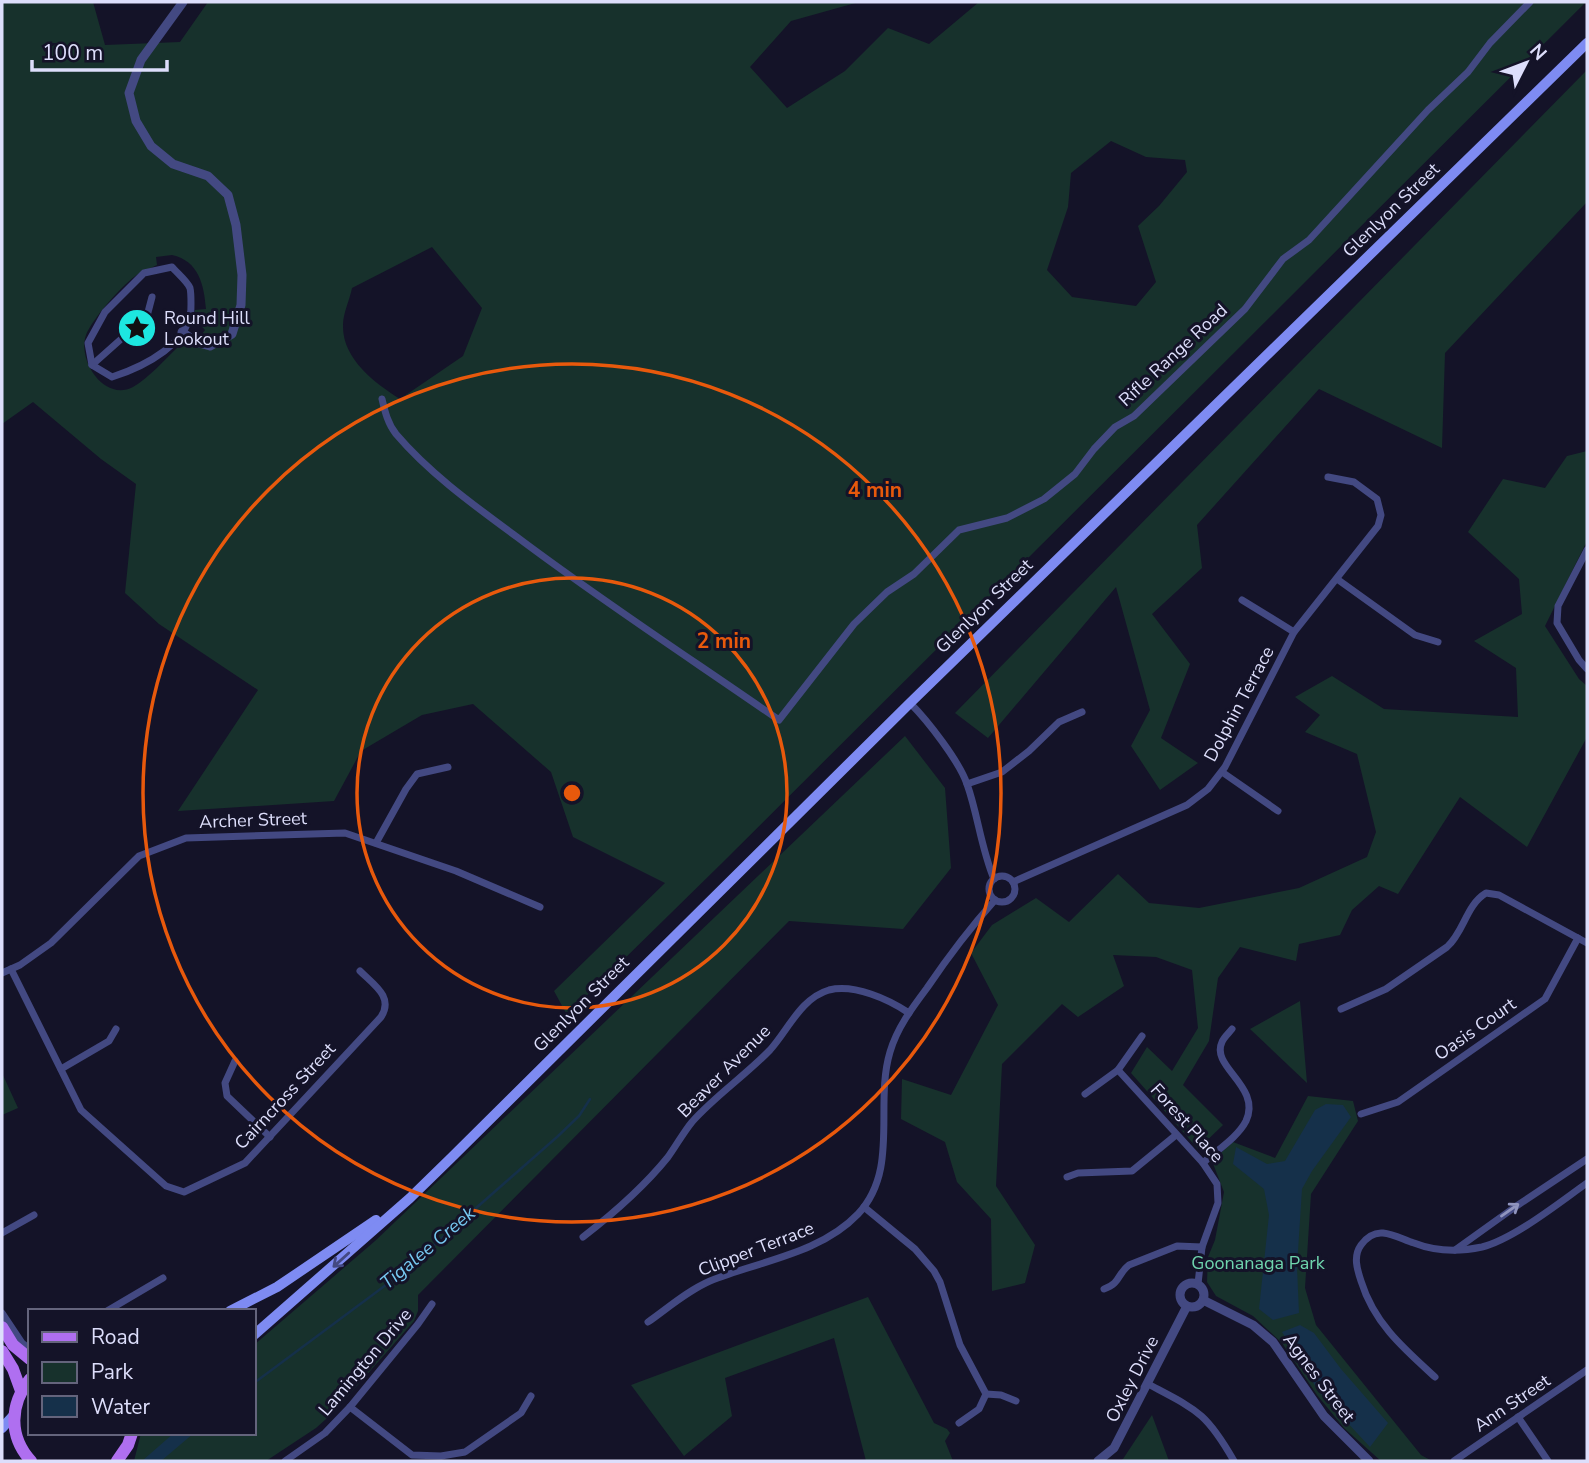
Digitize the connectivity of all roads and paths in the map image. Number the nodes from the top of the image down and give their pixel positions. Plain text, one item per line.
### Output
1 (183, 2) edge
2 (1530, 2) edge
3 (1587, 43) edge
4 (152, 297) dead end
5 (182, 332) junction
6 (92, 365) junction
7 (382, 400) dead end
8 (1328, 477) dead end
9 (1587, 550) edge
10 (1337, 579) junction
11 (1242, 600) dead end
12 (1294, 632) junction
13 (1438, 642) dead end
14 (1587, 669) edge
15 (911, 703) junction
16 (1082, 712) dead end
17 (448, 767) dead end
18 (1222, 772) junction
19 (967, 784) junction
20 (1278, 811) dead end
21 (376, 844) junction
22 (994, 879) junction
23 (1013, 882) junction
24 (995, 900) junction
25 (540, 907) dead end
26 (1578, 938) junction
27 (1587, 943) edge
28 (11, 969) junction
29 (360, 971) dead end
30 (2, 973) edge
31 (1341, 1009) dead end
32 (909, 1013) junction
33 (116, 1029) dead end
34 (1232, 1029) dead end
35 (1142, 1036) dead end
36 (235, 1061) dead end
37 (61, 1069) junction
38 (1118, 1070) junction
39 (1085, 1094) dead end
40 (1361, 1114) dead end
41 (1177, 1135) junction
42 (270, 1137) junction
43 (1587, 1159) edge
44 (1203, 1163) junction
45 (1067, 1177) dead end
46 (1587, 1183) edge
47 (410, 1198) junction
48 (864, 1207) junction
49 (34, 1215) dead end
50 (2, 1233) edge
51 (583, 1237) dead end
52 (1202, 1247) junction
53 (1455, 1250) junction
54 (163, 1278) dead end
55 (1198, 1284) junction
56 (1104, 1289) dead end
57 (1203, 1300) junction
58 (432, 1304) dead end
59 (1187, 1306) junction
60 (110, 1309) edge
61 (234, 1309) edge
62 (2, 1313) edge
63 (648, 1322) dead end
64 (2, 1327) edge
65 (256, 1333) edge
66 (28, 1348) edge
67 (2, 1351) edge
68 (28, 1357) edge
69 (1587, 1370) edge
70 (1435, 1377) dead end
71 (28, 1382) edge
72 (1148, 1384) junction
73 (21, 1391) junction
74 (986, 1394) junction
75 (531, 1396) dead end
76 (1016, 1401) dead end
77 (350, 1407) junction
78 (14, 1415) junction
79 (1518, 1417) junction
80 (959, 1423) dead end
81 (2, 1428) edge
82 (130, 1439) edge
83 (31, 1461) edge
84 (117, 1461) edge
85 (128, 1461) edge
86 (285, 1461) edge
87 (1098, 1461) edge
88 (1234, 1461) edge
89 (1369, 1461) edge
90 (1454, 1461) edge
91 (1548, 1461) edge

1 - 5 street
2 - 7 street, Rifle Range Road
3 - 15 main road, Glenlyon Street
4 - 6 street
5 - 6 street
5 - 6 street
8 - 10 street, Dolphin Terrace
9 - 14 street
10 - 12 street, Dolphin Terrace
10 - 13 street
11 - 12 street
12 - 18 street, Dolphin Terrace
15 - 19 street
15 - 47 main road, Glenlyon Street
16 - 19 street
17 - 21 street
18 - 20 street
18 - 23 street, Dolphin Terrace
19 - 22 street
21 - 25 street, Archer Street
21 - 28 street, Archer Street
22 - 23 street
22 - 24 street
23 - 24 street
24 - 32 street, Clipper Terrace
26 - 27 street
26 - 31 street
26 - 40 street, Oasis Court
28 - 30 street, Archer Street
28 - 37 street, Cairncross Street
29 - 42 street, Cairncross Street
32 - 48 street, Clipper Terrace
32 - 51 street, Beaver Avenue
33 - 37 street
34 - 44 street
35 - 38 street
36 - 42 street
37 - 42 street, Cairncross Street
38 - 39 street
38 - 41 street, Forest Place
41 - 44 street, Forest Place
41 - 45 street
53 -> 43 street
44 - 52 street, Forest Place
46 - 53 street
47 - 61 main road, Glenlyon Street
47 -> 65 main road, Glenlyon Street
48 - 63 street, Clipper Terrace
48 - 74 street
49 - 50 street
52 - 55 street, Forest Place
52 - 56 street
53 - 70 street
54 - 60 street
55 - 57 street
55 - 59 street
57 - 59 street
57 - 89 street, Agnes Street
58 - 77 street, Lamington Drive
59 - 72 street, Oxley Drive
62 - 66 street
64 - 68 main road
67 - 73 main road
69 - 79 street, Ann Street
71 - 73 main road
72 - 87 street, Oxley Drive
72 - 88 street
73 - 78 main road
74 - 76 street
74 - 80 street
75 - 77 street
77 - 86 street, Lamington Drive
78 - 81 main road
78 - 83 main road
79 - 90 street, Ann Street
79 - 91 street
82 - 84 main road
82 - 85 main road

